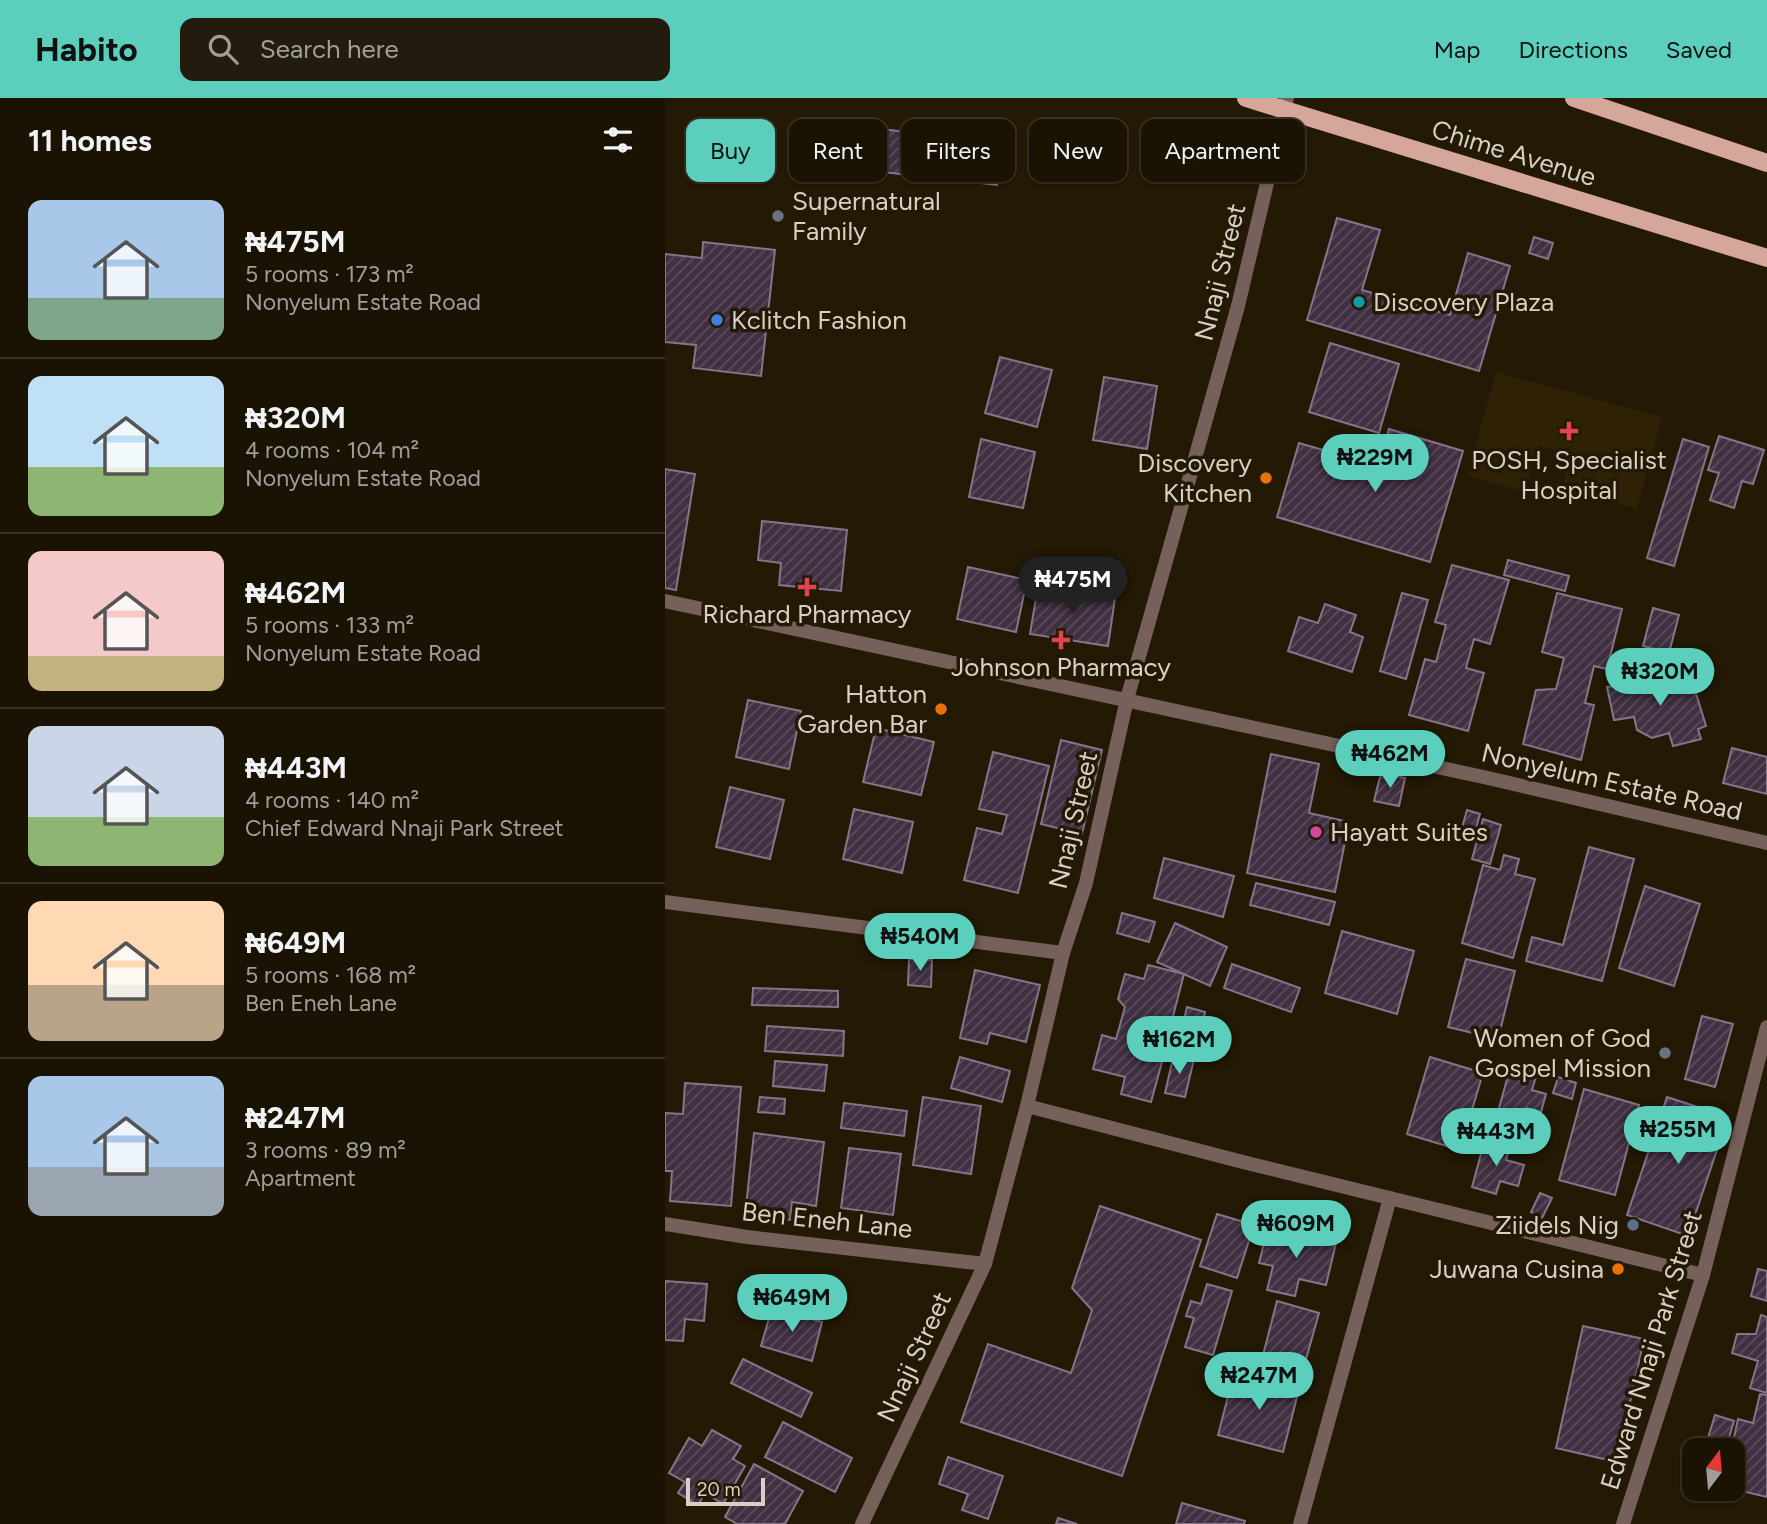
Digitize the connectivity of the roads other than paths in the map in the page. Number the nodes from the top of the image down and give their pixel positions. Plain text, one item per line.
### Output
1 (1246, 98) edge
2 (1574, 98) edge
3 (1285, 104) edge
4 (1767, 163) edge
5 (1767, 258) edge
6 (665, 601) edge
7 (1127, 699) junction
8 (1767, 843) edge
9 (665, 902) edge
10 (1063, 953) junction
11 (1767, 1027) edge
12 (1762, 1062) edge
13 (1027, 1106) junction
14 (1390, 1198) junction
15 (665, 1224) edge
16 (985, 1264) junction
17 (1703, 1275) junction
18 (862, 1524) edge
19 (1300, 1524) edge
20 (1623, 1524) edge

1 - 3 main road, Chime Avenue
2 - 4 main road
3 - 5 main road, Chime Avenue
3 - 7 street, Nnaji Street
6 - 7 street, Nonyelum Estate Road
7 - 8 street, Nonyelum Estate Road
7 - 10 street, Nnaji Street
9 - 10 street
10 - 13 street, Nnaji Street
11 - 12 street, Edward Nnaji Park Street
12 - 17 street, Edward Nnaji Park Street
13 - 14 street
13 - 16 street, Nnaji Street
14 - 17 street
14 - 19 street
15 - 16 street, Ben Eneh Lane
16 - 18 street, Nnaji Street
17 - 20 street, Edward Nnaji Park Street

